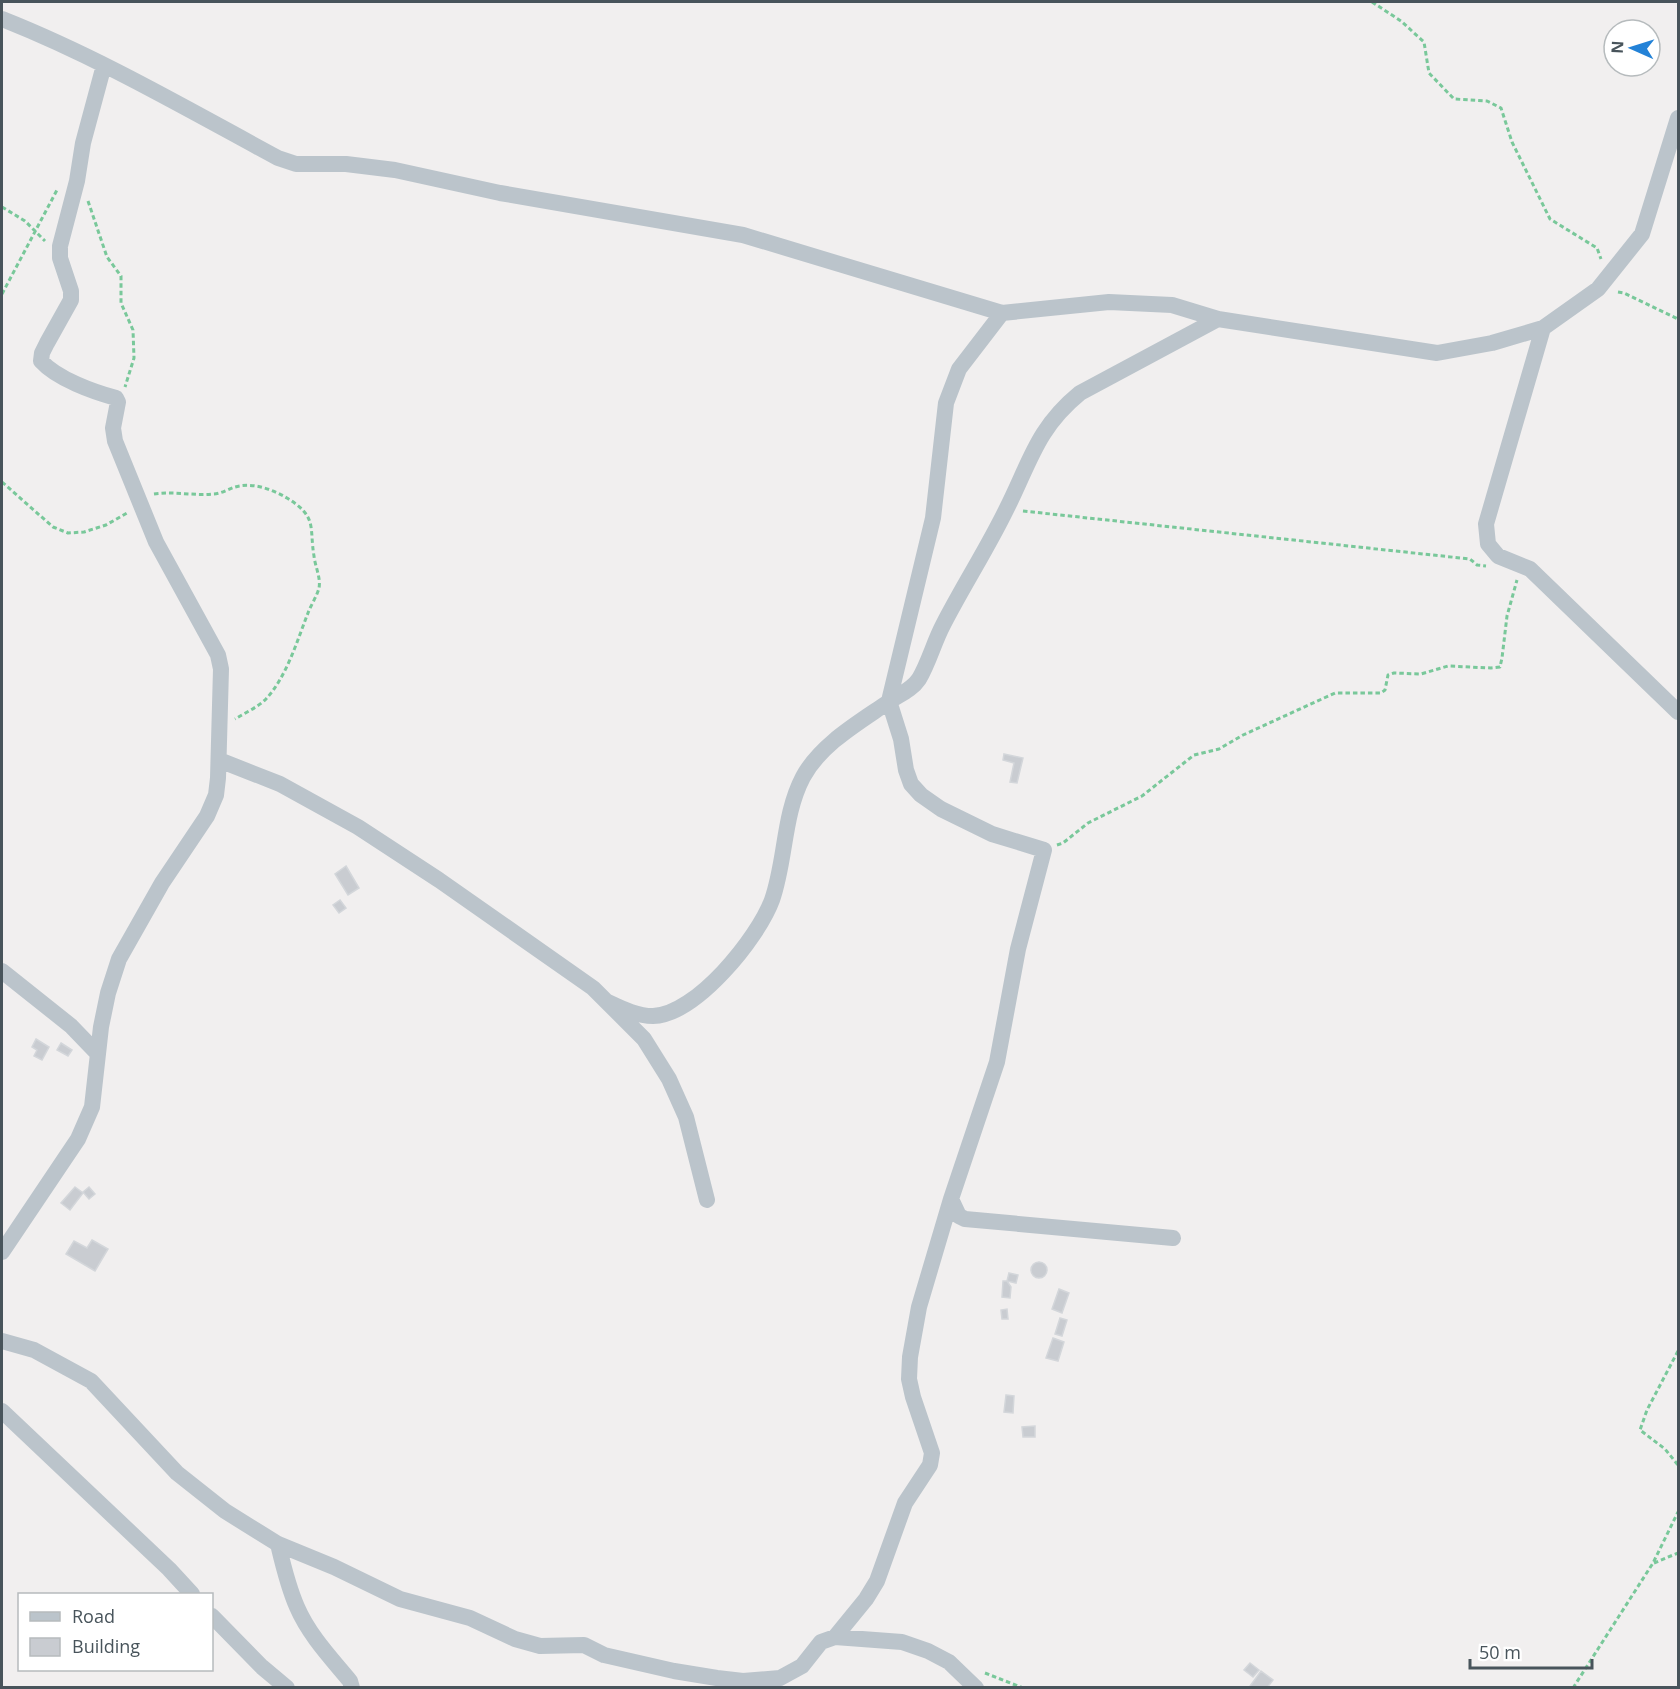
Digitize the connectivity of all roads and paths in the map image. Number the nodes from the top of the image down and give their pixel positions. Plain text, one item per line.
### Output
1 (1372, 2) edge
2 (2, 19) edge
3 (104, 65) junction
4 (1678, 118) edge
5 (77, 181) junction
6 (59, 184) dead end
7 (2, 207) edge
8 (36, 231) junction
9 (1613, 270) junction
10 (1598, 289) junction
11 (2, 294) edge
12 (1002, 313) junction
13 (1218, 319) junction
14 (1678, 319) edge
15 (1543, 328) junction
16 (118, 402) junction
17 (2, 482) edge
18 (140, 501) junction
19 (1007, 509) junction
20 (1521, 565) junction
21 (1491, 567) dead end
22 (889, 701) junction
23 (1678, 712) edge
24 (221, 727) junction
25 (219, 760) junction
26 (1044, 850) junction
27 (2, 970) edge
28 (606, 1001) junction
29 (97, 1053) junction
30 (951, 1199) junction
31 (707, 1200) dead end
32 (1173, 1238) dead end
33 (2, 1252) edge
34 (2, 1341) edge
35 (1678, 1351) edge
36 (2, 1411) edge
37 (1678, 1465) edge
38 (1678, 1512) edge
39 (278, 1544) junction
40 (1678, 1553) edge
41 (1653, 1563) junction
42 (191, 1593) edge
43 (213, 1617) edge
44 (835, 1637) junction
45 (287, 1688) edge
46 (352, 1688) edge
47 (976, 1688) edge
48 (1573, 1688) edge

1 - 9 path
2 - 3 street
3 - 5 street
3 - 12 street
4 - 9 street
5 - 16 path
5 - 16 street
6 - 8 path
7 - 8 path
8 - 11 path
9 - 10 street
10 - 14 path
10 - 15 street
12 - 13 street
12 - 22 street
13 - 15 street
13 - 19 street
15 - 20 street
16 - 18 street
17 - 18 path
18 - 24 street
18 - 24 path
19 - 21 path
19 - 22 street
20 - 23 street
20 - 26 path
22 - 26 street
22 - 28 street
24 - 25 street
25 - 28 street
25 - 29 street
26 - 30 street
27 - 29 street
28 - 31 street
29 - 33 street
30 - 32 street
30 - 44 street
34 - 39 street
35 - 37 path
36 - 42 street
38 - 41 path
39 - 44 street
39 - 46 street
40 - 41 path
41 - 48 path
43 - 45 street
44 - 47 street

